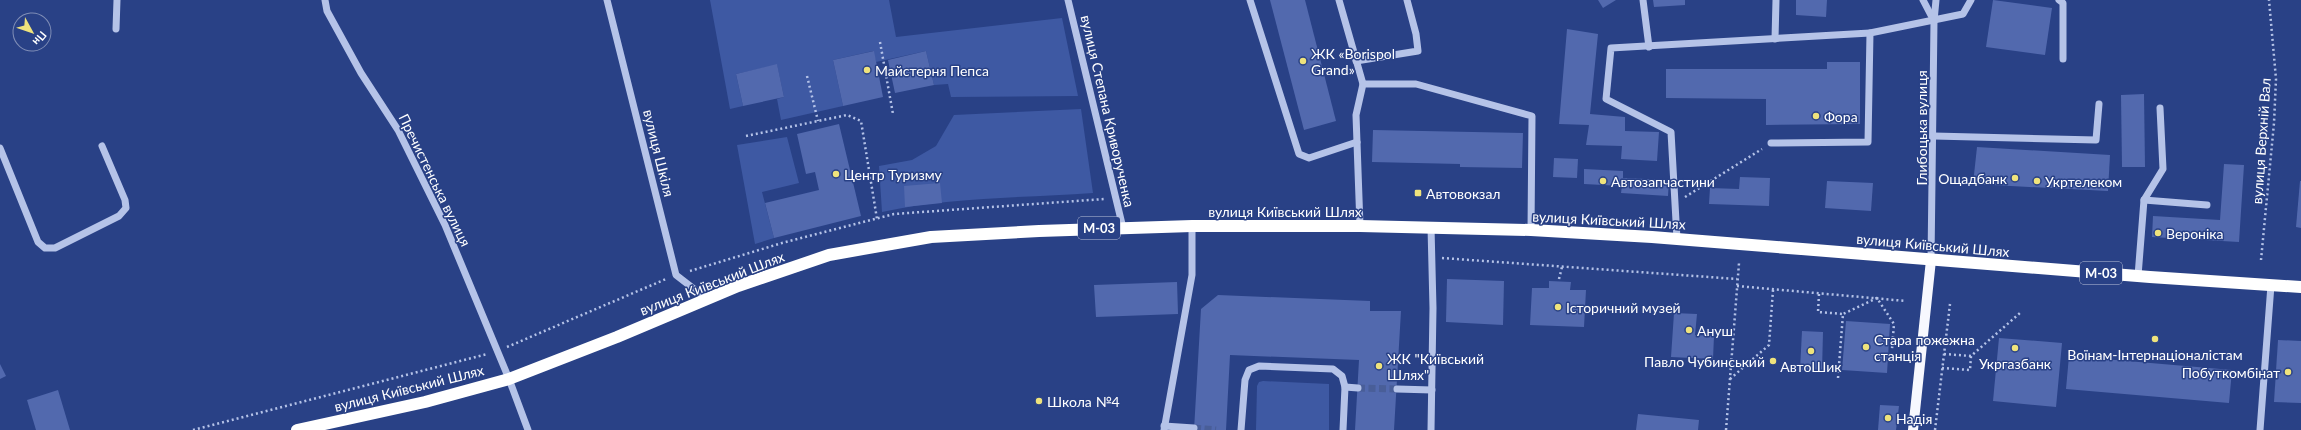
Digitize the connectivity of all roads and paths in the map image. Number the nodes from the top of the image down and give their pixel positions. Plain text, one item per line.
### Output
1 (117, 0) edge
2 (325, 0) edge
3 (607, 0) edge
4 (1068, 0) edge
5 (1250, 0) edge
6 (1339, 0) edge
7 (1407, 0) edge
8 (1643, 0) edge
9 (1776, 0) edge
10 (1923, 0) edge
11 (1936, 0) edge
12 (1971, 0) edge
13 (2059, 0) edge
14 (2269, 0) edge
15 (1934, 21) junction
16 (116, 29) dead end
17 (1870, 33) junction
18 (1775, 39) junction
19 (880, 42) dead end
20 (1649, 47) junction
21 (2062, 59) dead end
22 (1356, 61) junction
23 (807, 76) dead end
24 (1363, 84) junction
25 (2099, 104) dead end
26 (2160, 108) dead end
27 (893, 114) dead end
28 (818, 121) junction
29 (746, 136) dead end
30 (1934, 136) junction
31 (1357, 142) junction
32 (1771, 143) joint
33 (102, 146) dead end
34 (0, 148) edge
35 (1116, 198) junction
36 (2144, 200) junction
37 (1675, 204) junction
38 (2207, 205) dead end
39 (877, 219) junction
40 (1192, 226) junction
41 (1360, 226) junction
42 (1431, 227) junction
43 (1123, 228) junction
44 (1531, 230) junction
45 (1677, 239) junction
46 (1432, 258) junction
47 (1931, 260) junction
48 (2261, 260) dead end
49 (1739, 263) dead end
50 (1562, 267) junction
51 (676, 275) junction
52 (2138, 276) junction
53 (1559, 279) dead end
54 (1738, 279) junction
55 (2271, 285) junction
56 (1737, 286) junction
57 (2301, 287) edge
58 (1773, 290) junction
59 (1819, 294) junction
60 (1877, 298) junction
61 (707, 299) junction
62 (1906, 301) dead end
63 (1950, 304) dead end
64 (2020, 313) dead end
65 (1843, 314) junction
66 (1892, 349) dead end
67 (498, 351) junction
68 (1944, 354) junction
69 (1971, 356) junction
70 (1942, 368) junction
71 (1838, 378) dead end
72 (509, 379) junction
73 (1730, 379) junction
74 (1345, 387) junction
75 (1358, 388) tunnel mouth
76 (1397, 389) tunnel mouth
77 (1432, 390) junction
78 (1164, 428) edge
79 (1194, 428) dead end
80 (193, 430) edge
81 (297, 430) edge
82 (528, 430) edge
83 (1241, 430) edge
84 (1343, 430) edge
85 (1431, 430) edge
86 (1726, 430) edge
87 (1913, 430) edge
88 (1935, 430) edge
89 (2260, 430) edge

1 - 16 street
2 - 67 street, Пречистенська вулиця
3 - 51 street, вулиця Шкіля
4 - 35 street, вулиця Степана Криворученка
5 - 31 street
6 - 22 street
7 - 22 street
8 - 20 street
9 - 18 street
10 - 15 street, Глибоцька вулиця
11 - 15 street
12 - 15 street
13 - 21 street
14 - 48 path, вулиця Верхній Вал
15 - 17 street
15 - 30 street, Глибоцька вулиця
17 - 18 street
17 - 32 street
18 - 20 street
19 - 27 path
20 - 37 street
22 - 24 street
23 - 28 path
24 - 31 street
24 - 44 street
25 - 30 street
26 - 36 street
28 - 29 path
28 - 39 path
30 - 47 street, Глибоцька вулиця
31 - 41 street
32 - 37 path
33 - 34 street
35 - 39 path
35 - 43 street, вулиця Степана Криворученка
36 - 38 street
36 - 52 street
37 - 45 street
39 - 51 path
40 - 41 highway, вулиця Київський Шлях / М-03
40 - 43 highway, вулиця Київський Шлях / М-03
40 - 78 street
41 - 42 highway, вулиця Київський Шлях / М-03
42 - 44 highway, вулиця Київський Шлях / М-03
42 - 46 street
43 - 61 highway, вулиця Київський Шлях / М-03
44 - 45 highway, вулиця Київський Шлях / М-03
45 - 47 highway, вулиця Київський Шлях / М-03
46 - 50 path
46 - 77 street
47 - 52 highway, вулиця Київський Шлях / М-03
47 - 87 main road
49 - 54 path
50 - 53 path
50 - 54 path
51 - 61 street
51 - 67 path
52 - 55 highway, вулиця Київський Шлях / М-03
54 - 56 path
55 - 57 highway, вулиця Київський Шлях / М-03
55 - 89 street
56 - 58 path
56 - 73 path
58 - 59 path
58 - 73 path
59 - 60 path
59 - 65 path
60 - 62 path
60 - 65 path
60 - 66 path
61 - 72 highway, вулиця Київський Шлях / М-03
63 - 68 path
64 - 69 path
65 - 71 path
67 - 72 street, Пречистенська вулиця
67 - 80 path
68 - 69 path
68 - 70 path
69 - 70 path
70 - 88 path
72 - 81 highway, вулиця Київський Шлях / М-03
72 - 82 street, Пречистенська вулиця
73 - 86 path
74 - 75 street
74 - 83 street
74 - 84 street
76 - 77 street
77 - 85 street
78 - 79 street

